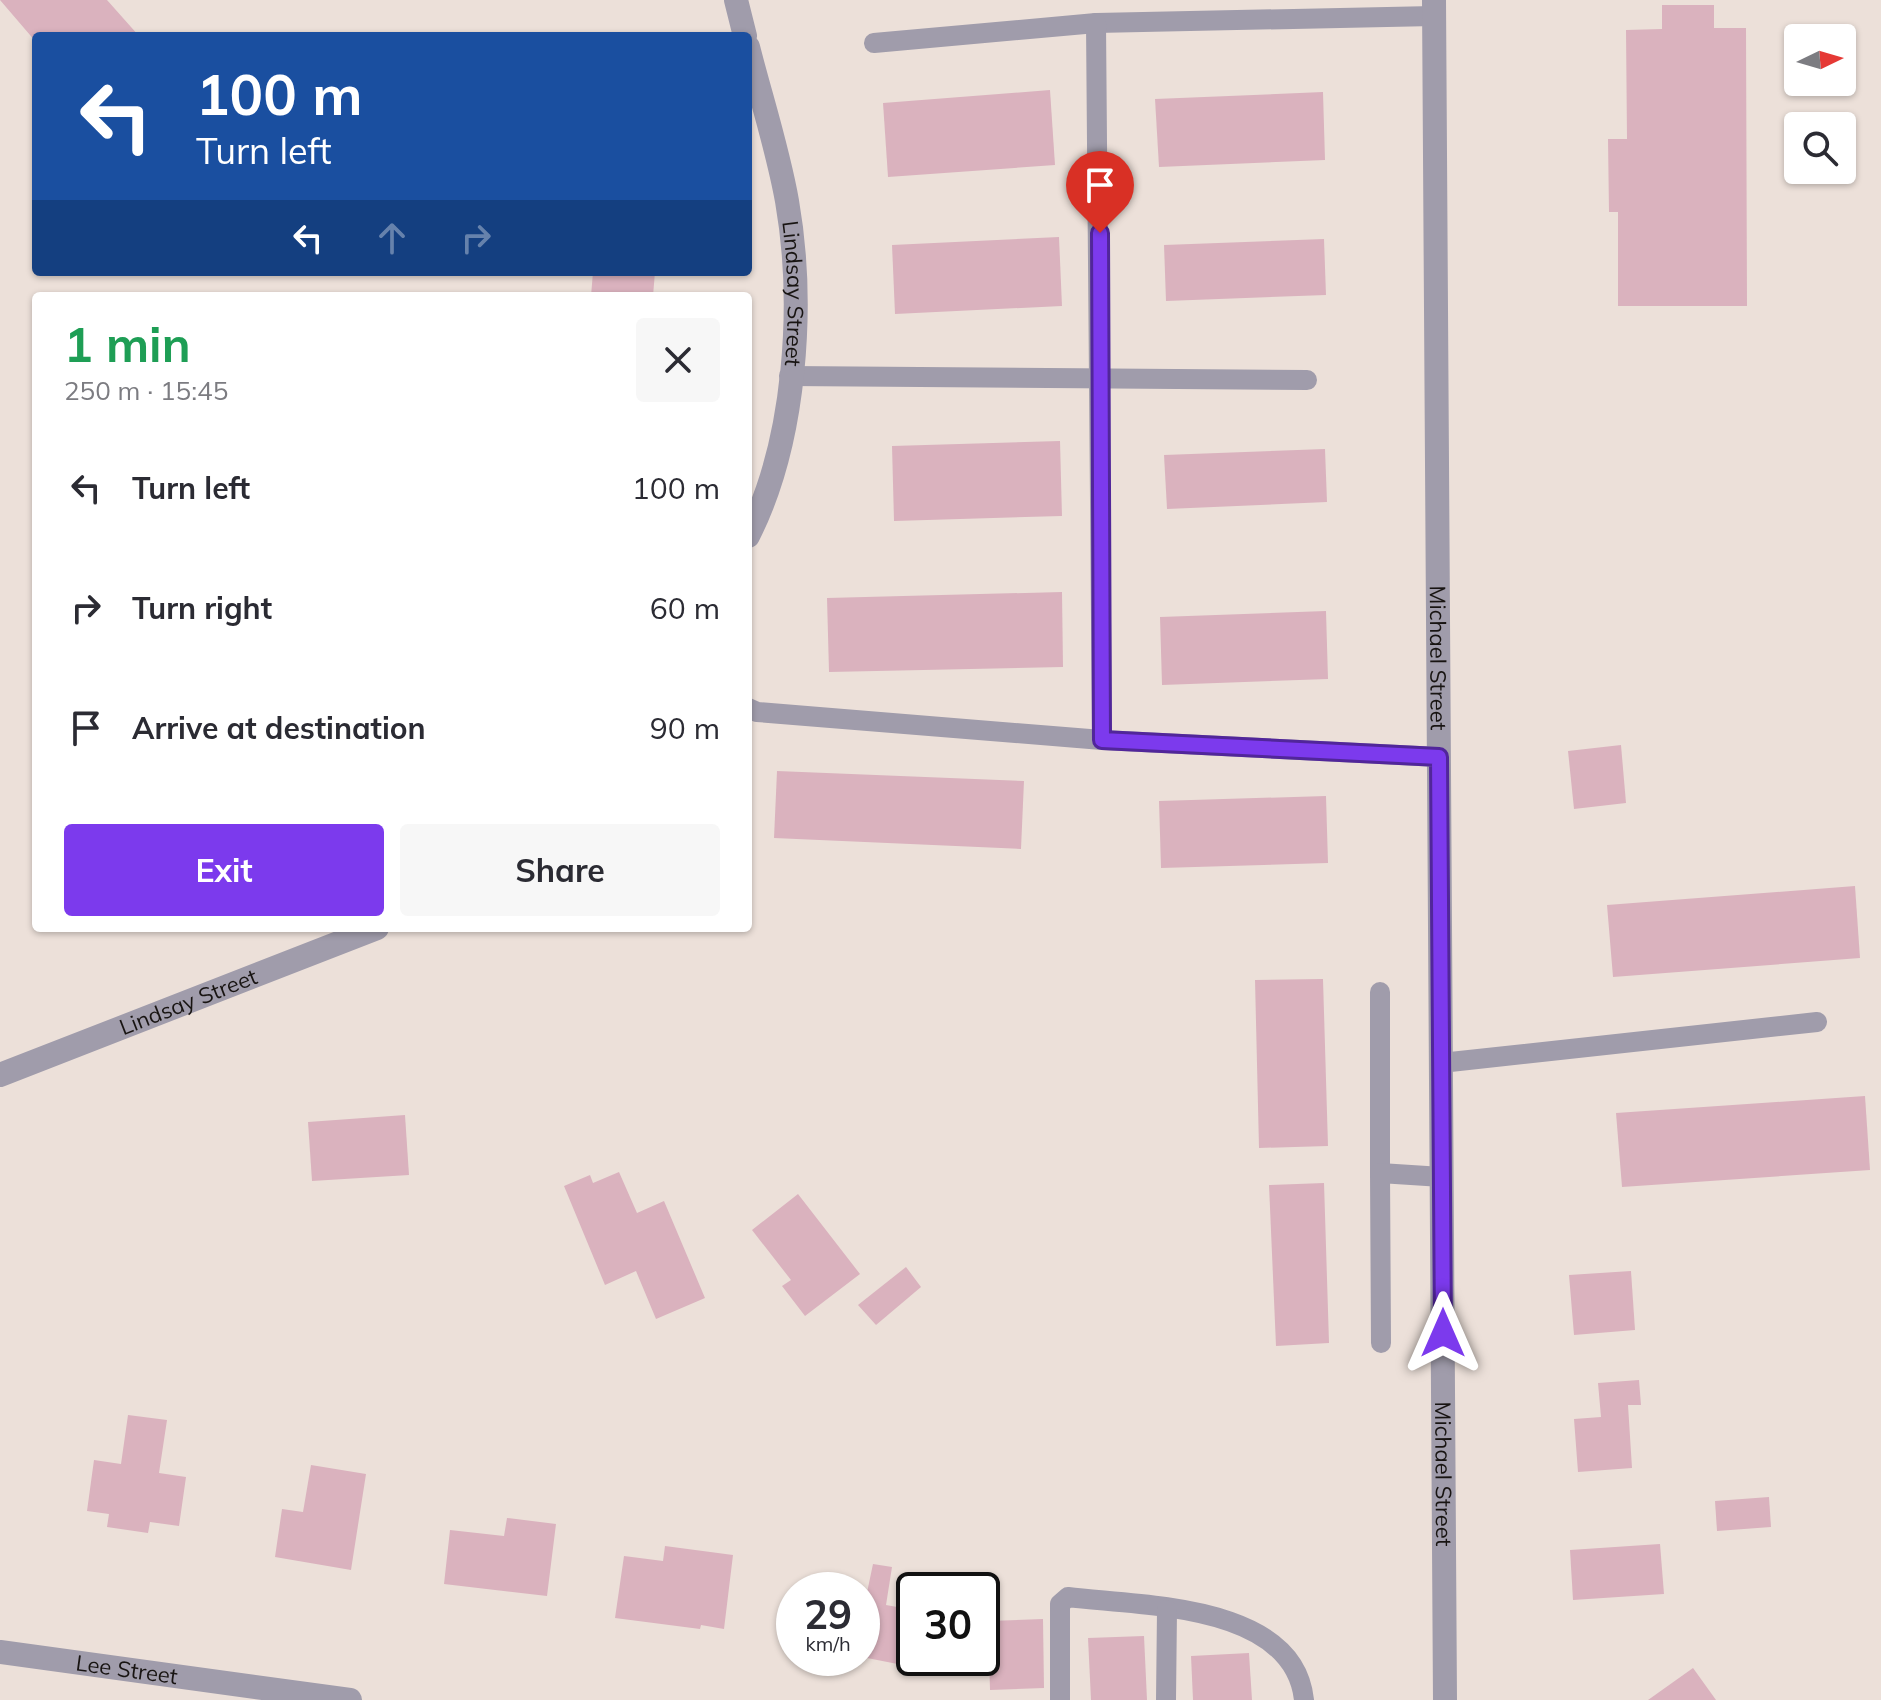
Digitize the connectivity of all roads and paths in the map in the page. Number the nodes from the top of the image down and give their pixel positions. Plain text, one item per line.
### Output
1 (736, 0) edge
2 (1434, 8) edge
3 (1096, 23) junction
4 (744, 32) edge
5 (874, 43) dead end
6 (752, 63) edge
7 (789, 376) junction
8 (1307, 380) dead end
9 (1100, 381) junction
10 (752, 528) edge
11 (752, 710) edge
12 (1102, 740) junction
13 (1439, 757) junction
14 (367, 932) edge
15 (1380, 992) dead end
16 (1817, 1022) dead end
17 (1441, 1063) junction
18 (0, 1075) edge
19 (1380, 1173) junction
20 (1442, 1177) junction
21 (1381, 1343) dead end
22 (1167, 1610) junction
23 (0, 1652) edge
24 (350, 1700) edge
25 (1060, 1700) edge
26 (1166, 1700) edge
27 (1304, 1700) edge
28 (1445, 1700) edge

1 - 4 street
2 - 3 lane
2 - 13 street, Michael Street
3 - 5 lane
3 - 9 lane
6 - 7 street, Lindsay Street
7 - 9 lane
7 - 10 street, Lindsay Street
8 - 9 lane
9 - 12 lane
11 - 12 lane
12 - 13 lane
13 - 17 street, Michael Street
14 - 18 street, Lindsay Street
15 - 19 lane
16 - 17 lane
17 - 20 street, Michael Street
19 - 20 lane
19 - 21 lane
20 - 28 street, Michael Street
22 - 25 lane
22 - 26 lane
22 - 27 lane
23 - 24 street, Lee Street

